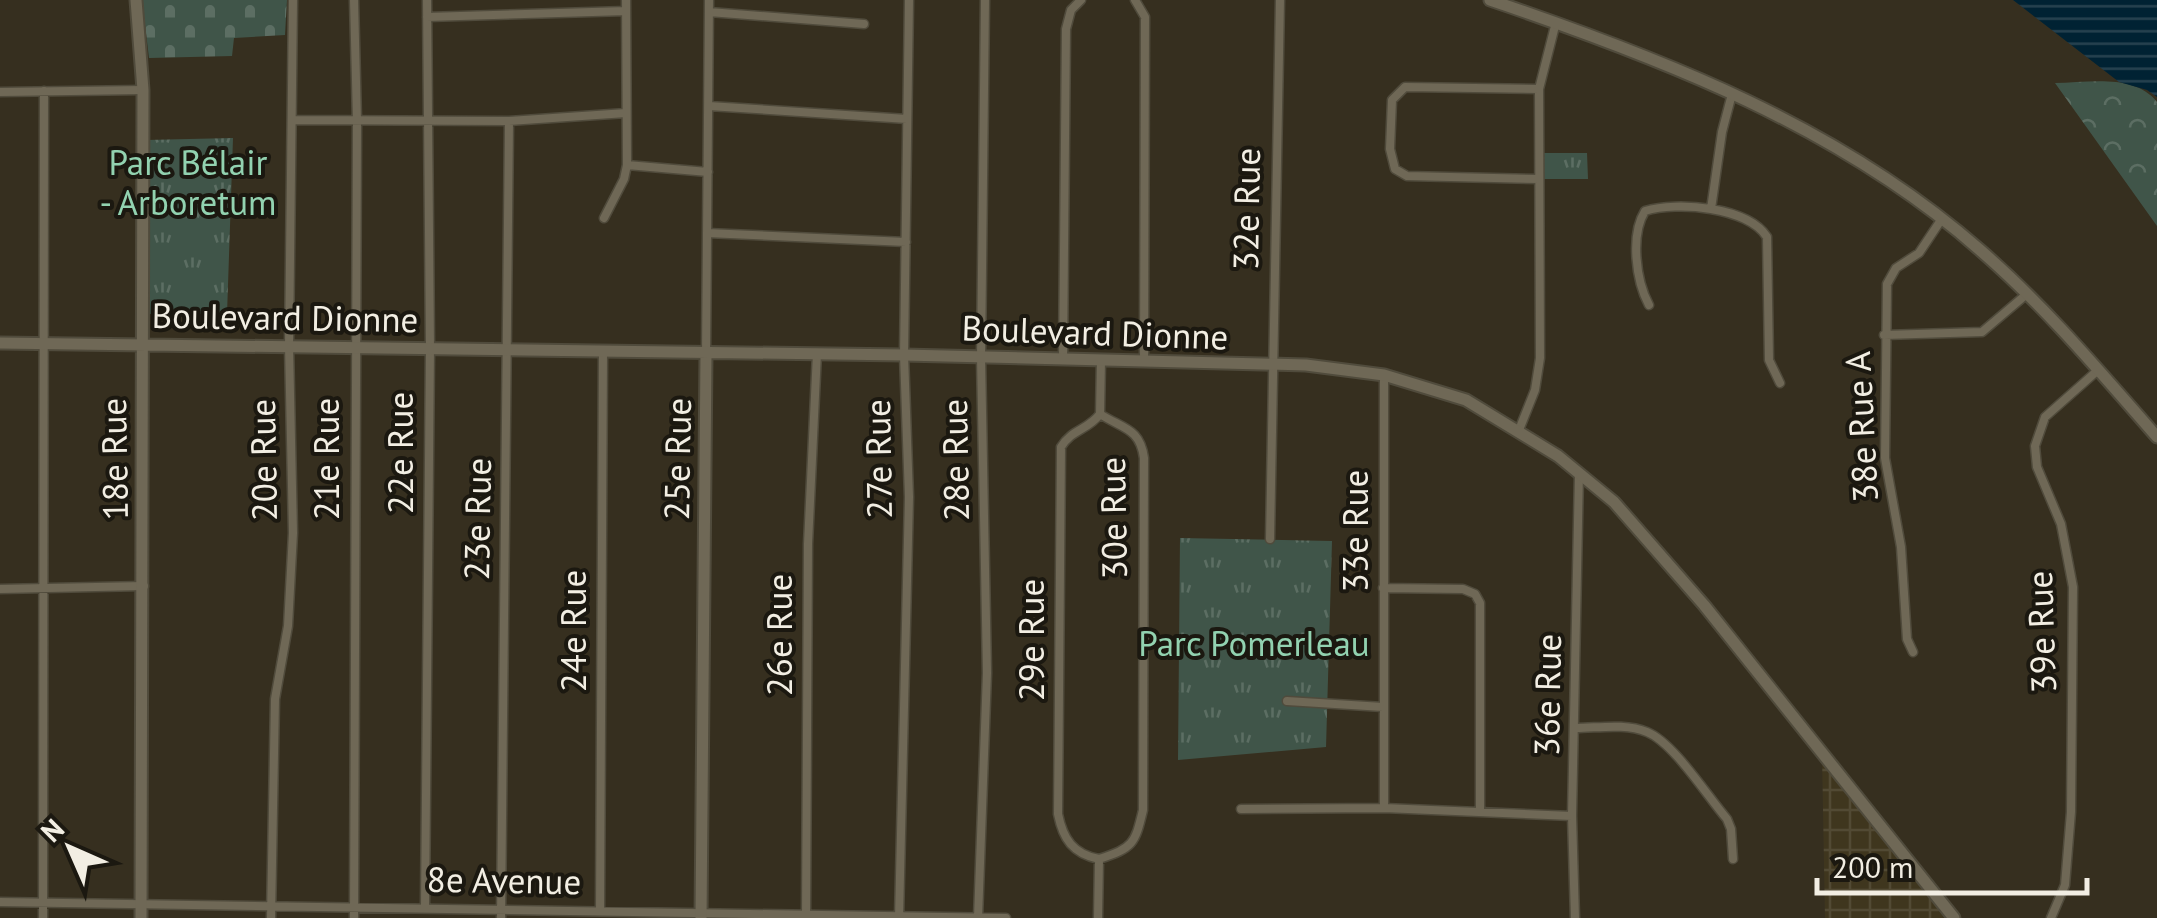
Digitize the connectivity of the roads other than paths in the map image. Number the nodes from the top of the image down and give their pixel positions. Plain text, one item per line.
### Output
1 (136, 0) edge
2 (293, 0) edge
3 (354, 0) edge
4 (427, 0) edge
5 (626, 0) edge
6 (710, 0) edge
7 (909, 0) edge
8 (985, 0) edge
9 (1080, 0) edge
10 (1135, 0) edge
11 (1280, 0) edge
12 (1490, 0) edge
13 (626, 11) junction
14 (709, 12) junction
15 (427, 17) junction
16 (1556, 22) junction
17 (864, 24) dead end
18 (1540, 89) junction
19 (143, 90) junction
20 (44, 91) junction
21 (0, 92) edge
22 (1732, 94) junction
23 (709, 106) junction
24 (626, 112) junction
25 (907, 119) junction
26 (292, 120) junction
27 (356, 122) junction
28 (508, 122) junction
29 (428, 123) junction
30 (627, 165) junction
31 (708, 172) junction
32 (1539, 179) junction
33 (1711, 209) junction
34 (604, 218) dead end
35 (1941, 220) junction
36 (707, 234) junction
37 (906, 242) junction
38 (2028, 294) junction
39 (1648, 304) dead end
40 (1884, 335) junction
41 (0, 343) edge
42 (44, 343) junction
43 (142, 343) junction
44 (356, 345) junction
45 (290, 346) junction
46 (430, 348) junction
47 (507, 350) junction
48 (603, 352) junction
49 (817, 353) junction
50 (706, 354) junction
51 (904, 355) junction
52 (981, 358) junction
53 (1063, 360) junction
54 (1101, 360) junction
55 (1144, 361) junction
56 (1271, 365) junction
57 (2097, 371) junction
58 (1384, 374) junction
59 (1780, 383) dead end
60 (1100, 414) junction
61 (1519, 430) junction
62 (2157, 437) edge
63 (1579, 472) junction
64 (1270, 538) dead end
65 (144, 586) junction
66 (44, 588) junction
67 (1383, 588) junction
68 (0, 589) edge
69 (1913, 652) dead end
70 (1287, 701) dead end
71 (1383, 707) junction
72 (1576, 728) junction
73 (1384, 808) junction
74 (1242, 809) dead end
75 (1480, 812) junction
76 (1572, 816) junction
77 (1099, 859) junction
78 (1733, 859) dead end
79 (43, 901) junction
80 (0, 902) edge
81 (141, 902) junction
82 (270, 904) junction
83 (354, 906) junction
84 (425, 907) junction
85 (600, 910) junction
86 (501, 913) edge
87 (702, 915) edge
88 (806, 916) edge
89 (899, 917) edge
90 (42, 918) edge
91 (140, 918) edge
92 (270, 918) edge
93 (354, 918) edge
94 (978, 918) edge
95 (1006, 918) edge
96 (1098, 918) edge
97 (1575, 918) edge
98 (1954, 918) edge
99 (2050, 918) edge

1 - 19 street, 18e Rue
2 - 26 street, 20e Rue
3 - 27 street, 21e Rue
4 - 15 street, 22e Rue
5 - 13 street
6 - 14 street, 25e Rue
7 - 25 street, 27e Rue
8 - 52 street, 28e Rue
9 - 53 street
10 - 55 street
11 - 56 street, 32e Rue
12 - 16 street
13 - 15 street
13 - 24 street
14 - 17 street
14 - 23 street, 25e Rue
15 - 29 street, 22e Rue
16 - 18 street
16 - 22 street
18 - 32 street
18 - 32 street
19 - 20 street
19 - 43 street, 18e Rue
20 - 21 street
20 - 42 street
22 - 33 street
22 - 35 street
23 - 25 street
23 - 31 street, 25e Rue
24 - 28 street
24 - 30 street
25 - 37 street, 27e Rue
26 - 27 street
26 - 45 street, 20e Rue
27 - 29 street
27 - 44 street, 21e Rue
28 - 29 street
28 - 47 street, 23e Rue
29 - 46 street, 22e Rue
30 - 31 street
30 - 34 street
31 - 36 street, 25e Rue
32 - 61 street
33 - 39 street
33 - 59 street
35 - 38 street
35 - 40 street, 38e Rue A
36 - 37 street
36 - 50 street, 25e Rue
37 - 51 street, 27e Rue
38 - 40 street
38 - 57 street
40 - 69 street, 38e Rue A
41 - 42 street, Boulevard Dionne
42 - 43 street, Boulevard Dionne
42 - 66 street
43 - 45 street, Boulevard Dionne
43 - 65 street, 18e Rue
44 - 45 street, Boulevard Dionne
44 - 46 street, Boulevard Dionne
44 - 83 street, 21e Rue
45 - 82 street, 20e Rue
46 - 47 street, Boulevard Dionne
46 - 84 street, 22e Rue
47 - 48 street, Boulevard Dionne
47 - 86 street, 23e Rue
48 - 50 street, Boulevard Dionne
48 - 85 street, 24e Rue
49 - 50 street, Boulevard Dionne
49 - 51 street, Boulevard Dionne
49 - 88 street, 26e Rue
50 - 87 street, 25e Rue
51 - 52 street, Boulevard Dionne
51 - 89 street, 27e Rue
52 - 53 street, Boulevard Dionne
52 - 94 street, 28e Rue
53 - 54 street, Boulevard Dionne
54 - 55 street, Boulevard Dionne
54 - 60 street
55 - 56 street, Boulevard Dionne
56 - 58 street, Boulevard Dionne
56 - 64 street, 32e Rue
57 - 62 street
57 - 99 street, 39e Rue
58 - 61 street, Boulevard Dionne
58 - 67 street, 33e Rue
60 - 77 street, 29e Rue
60 - 77 street, 30e Rue
61 - 63 street, Boulevard Dionne
63 - 72 street, 36e Rue
63 - 98 street, Boulevard Dionne
65 - 66 street
65 - 81 street, 18e Rue
66 - 68 street
66 - 79 street
67 - 71 street, 33e Rue
67 - 75 street
70 - 71 street
71 - 73 street, 33e Rue
72 - 76 street, 36e Rue
72 - 78 street
73 - 74 street
73 - 75 street
75 - 76 street
76 - 97 street, 36e Rue
77 - 96 street
79 - 80 street, 8e Avenue
79 - 81 street, 8e Avenue
79 - 90 street
81 - 82 street, 8e Avenue
81 - 91 street, 18e Rue
82 - 83 street, 8e Avenue
82 - 92 street, 20e Rue
83 - 84 street, 8e Avenue
83 - 93 street, 21e Rue
84 - 86 street, 8e Avenue
85 - 86 street, 8e Avenue
85 - 87 street, 8e Avenue
87 - 88 street, 8e Avenue
88 - 89 street, 8e Avenue
89 - 94 street, 8e Avenue
94 - 95 street, 8e Avenue

